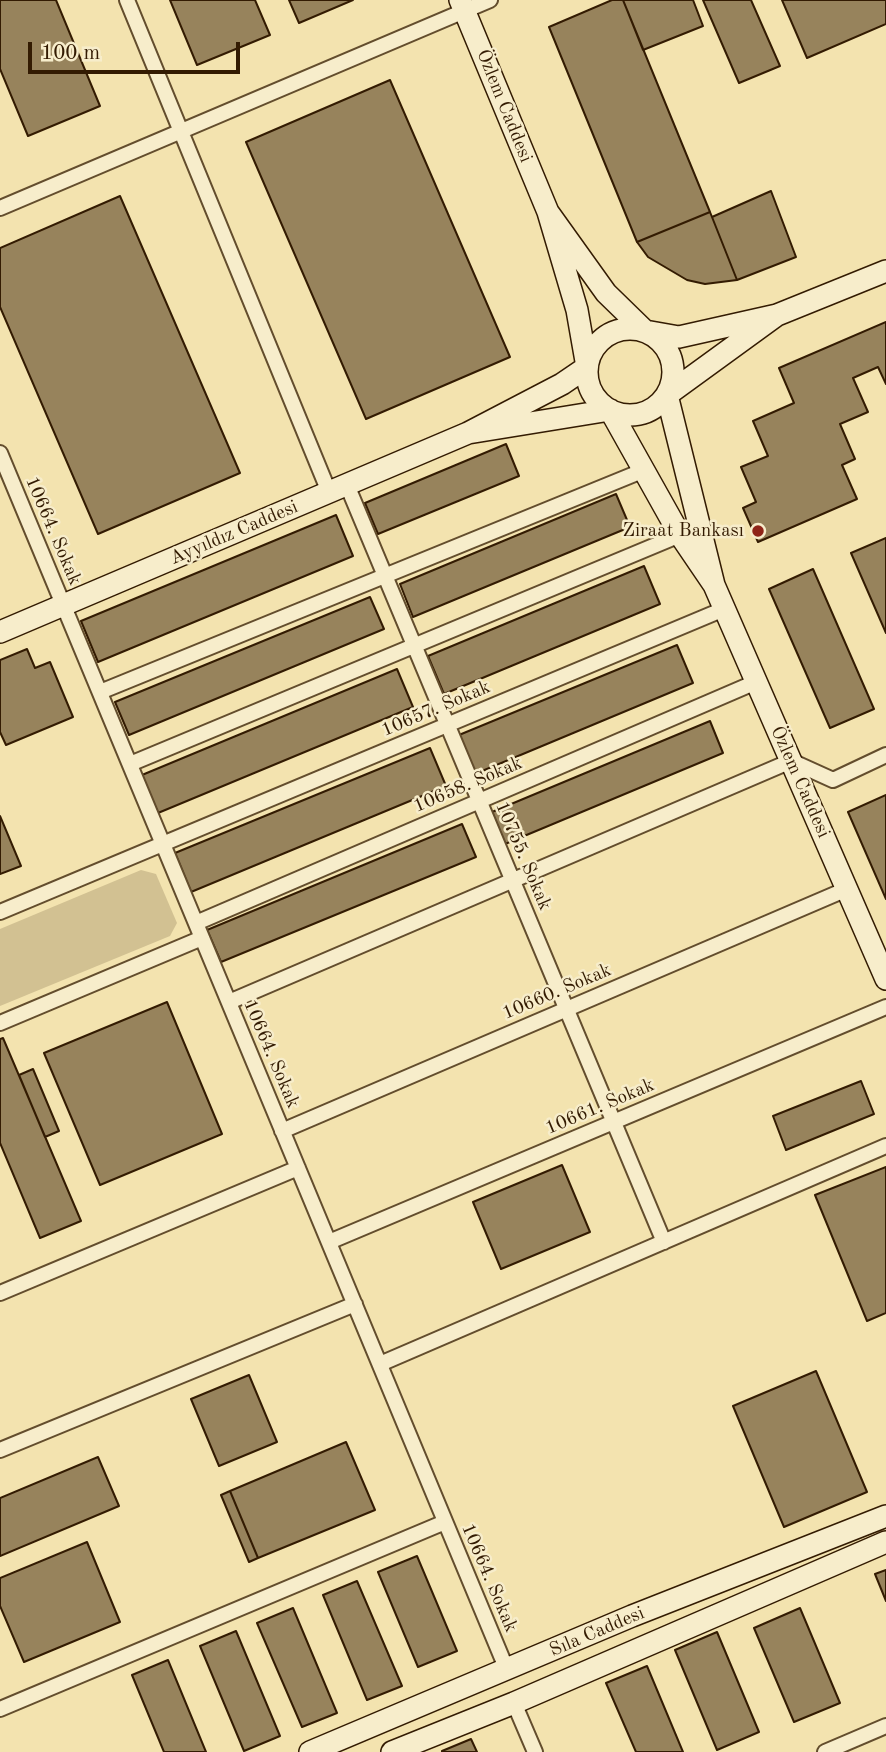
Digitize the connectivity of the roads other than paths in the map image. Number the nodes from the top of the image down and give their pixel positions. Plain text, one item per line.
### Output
1 (127, 0) edge
2 (490, 0) edge
3 (463, 6) edge
4 (180, 132) junction
5 (0, 208) edge
6 (548, 212) junction
7 (886, 271) edge
8 (777, 315) junction
9 (645, 331) junction
10 (587, 367) junction
11 (667, 396) junction
12 (610, 410) junction
13 (468, 433) junction
14 (0, 453) edge
15 (642, 471) junction
16 (338, 488) junction
17 (680, 535) junction
18 (385, 576) junction
19 (714, 585) junction
20 (64, 605) junction
21 (724, 609) junction
22 (0, 632) edge
23 (414, 645) junction
24 (756, 682) junction
25 (100, 692) junction
26 (447, 725) junction
27 (886, 755) edge
28 (791, 761) junction
29 (130, 764) junction
30 (479, 801) junction
31 (163, 844) junction
32 (513, 880) junction
33 (847, 890) junction
34 (0, 912) edge
35 (196, 923) junction
36 (202, 938) junction
37 (886, 979) edge
38 (229, 1002) junction
39 (886, 1007) edge
40 (567, 1009) junction
41 (0, 1023) edge
42 (614, 1122) junction
43 (282, 1131) junction
44 (886, 1146) edge
45 (298, 1168) junction
46 (329, 1242) junction
47 (664, 1242) junction
48 (0, 1293) edge
49 (355, 1304) junction
50 (380, 1364) junction
51 (0, 1450) edge
52 (886, 1516) edge
53 (445, 1522) junction
54 (886, 1542) edge
55 (507, 1670) junction
56 (514, 1703) junction
57 (0, 1709) edge
58 (886, 1726) edge
59 (310, 1752) edge
60 (391, 1752) edge
61 (535, 1752) edge
62 (825, 1752) edge

1 - 4 street, 10755. Sokak
2 - 3 street
3 - 4 street
3 - 6 street, Özlem Caddesi
4 - 5 street
4 - 16 street, 10755. Sokak
6 - 9 street, Özlem Caddesi
6 - 10 street, Özlem Caddesi
7 - 8 street
8 - 9 street
8 - 11 street
9 - 10 street
9 - 11 street
10 - 12 street
10 - 13 street, Ayyıldız Caddesi
11 - 12 street
11 - 19 street, Özlem Caddesi
12 - 13 street, Ayyıldız Caddesi
12 - 15 street, Özlem Caddesi
13 - 16 street, Ayyıldız Caddesi
14 - 20 street, 10664. Sokak
15 - 17 street, Özlem Caddesi
15 - 18 street
16 - 18 street, 10755. Sokak
16 - 20 street, Ayyıldız Caddesi
17 - 19 street, Özlem Caddesi
17 - 23 street
18 - 23 street, 10755. Sokak
18 - 25 street
19 - 21 street, Özlem Caddesi
20 - 22 street, Ayyıldız Caddesi
20 - 25 street, 10664. Sokak
21 - 24 street, Özlem Caddesi
21 - 26 street, 10657. Sokak
23 - 26 street, 10755. Sokak
23 - 29 street
24 - 28 street, Özlem Caddesi
24 - 30 street, 10658. Sokak
25 - 29 street, 10664. Sokak
26 - 30 street, 10755. Sokak
26 - 31 street, 10657. Sokak
27 - 28 street
28 - 32 street
28 - 33 street, Özlem Caddesi
29 - 31 street, 10664. Sokak
30 - 32 street, 10755. Sokak
30 - 35 street, 10658. Sokak
31 - 34 street, 10657. Sokak
31 - 35 street, 10664. Sokak
32 - 38 street
32 - 40 street, 10755. Sokak
33 - 37 street, Özlem Caddesi
33 - 40 street, 10660. Sokak
35 - 36 street, 10664. Sokak
36 - 38 street, 10664. Sokak
36 - 41 street
38 - 43 street, 10664. Sokak
39 - 42 street, 10661. Sokak
40 - 42 street, 10755. Sokak
40 - 43 street, 10660. Sokak
42 - 46 street, 10661. Sokak
42 - 47 street, 10755. Sokak
43 - 45 street, 10664. Sokak
44 - 47 street
45 - 46 street, 10664. Sokak
45 - 48 street
46 - 49 street, 10664. Sokak
47 - 50 street
49 - 50 street, 10664. Sokak
49 - 51 street
50 - 53 street, 10664. Sokak
52 - 55 street, Sıla Caddesi
53 - 55 street, 10664. Sokak
53 - 57 street
54 - 56 street
55 - 59 street, Sıla Caddesi
56 - 60 street
56 - 61 street
58 - 62 street

